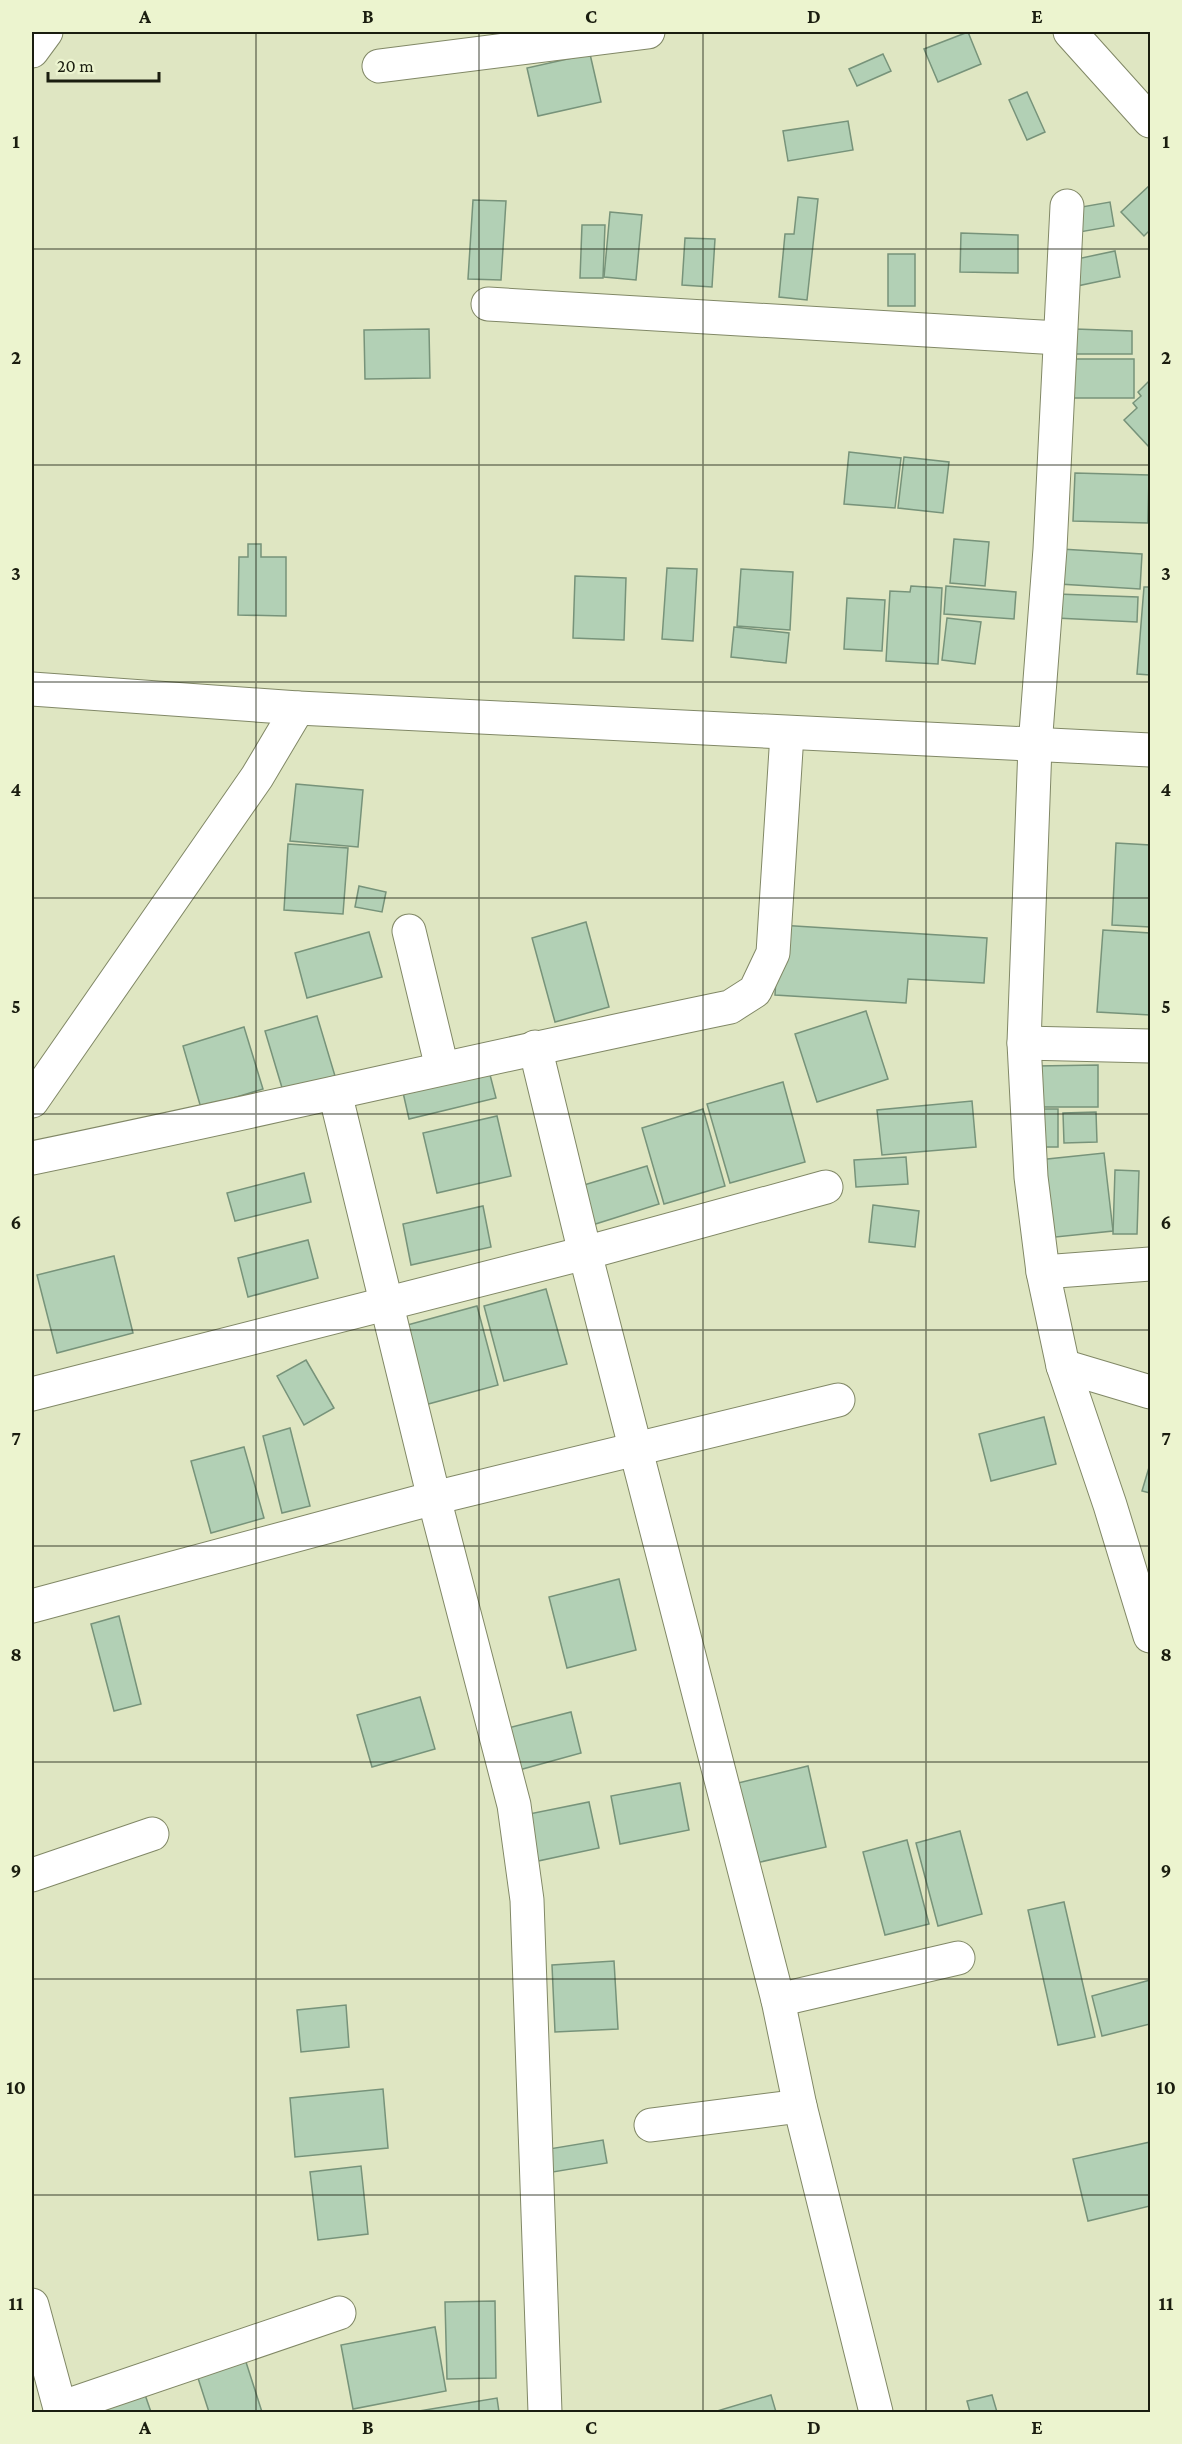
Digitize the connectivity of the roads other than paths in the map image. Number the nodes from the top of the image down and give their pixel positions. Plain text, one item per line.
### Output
1 (46, 32) edge
2 (648, 32) edge
3 (1070, 32) edge
4 (32, 51) edge
5 (379, 66) dead end
6 (1150, 122) edge
7 (1066, 206) dead end
8 (488, 304) dead end
9 (1059, 338) junction
10 (32, 689) edge
11 (298, 708) junction
12 (787, 734) junction
13 (1035, 746) junction
14 (1150, 750) edge
15 (409, 931) dead end
16 (1024, 1043) junction
17 (1150, 1046) edge
18 (535, 1047) junction
19 (442, 1068) junction
20 (335, 1093) junction
21 (32, 1101) edge
22 (32, 1158) edge
23 (826, 1187) dead end
24 (585, 1253) junction
25 (1150, 1264) edge
26 (1043, 1272) junction
27 (387, 1305) junction
28 (1063, 1366) junction
29 (1150, 1392) edge
30 (32, 1394) edge
31 (838, 1400) dead end
32 (638, 1450) junction
33 (434, 1498) junction
34 (32, 1606) edge
35 (1150, 1636) edge
36 (152, 1834) dead end
37 (32, 1875) edge
38 (958, 1958) dead end
39 (778, 2000) junction
40 (800, 2106) junction
41 (651, 2125) dead end
42 (32, 2304) edge
43 (339, 2313) dead end
44 (61, 2410) edge
45 (545, 2412) edge
46 (876, 2412) edge

1 - 4 street
2 - 5 street
3 - 6 street
7 - 9 street
8 - 9 street
9 - 13 street
10 - 11 street
11 - 12 street
11 - 21 street
12 - 13 street
12 - 18 street
13 - 14 street
13 - 16 street
15 - 19 street
16 - 17 street
16 - 26 street
18 - 19 street
18 - 24 street
19 - 20 street
20 - 22 street
20 - 27 street
23 - 24 street
24 - 27 street
24 - 32 street
25 - 26 street
26 - 28 street
27 - 30 street
27 - 33 street
28 - 29 street
28 - 35 street
31 - 32 street
32 - 33 street
32 - 39 street
33 - 34 street
33 - 45 street
36 - 37 street
38 - 39 street
39 - 40 street
40 - 41 street
40 - 46 street
42 - 44 street
43 - 44 street

